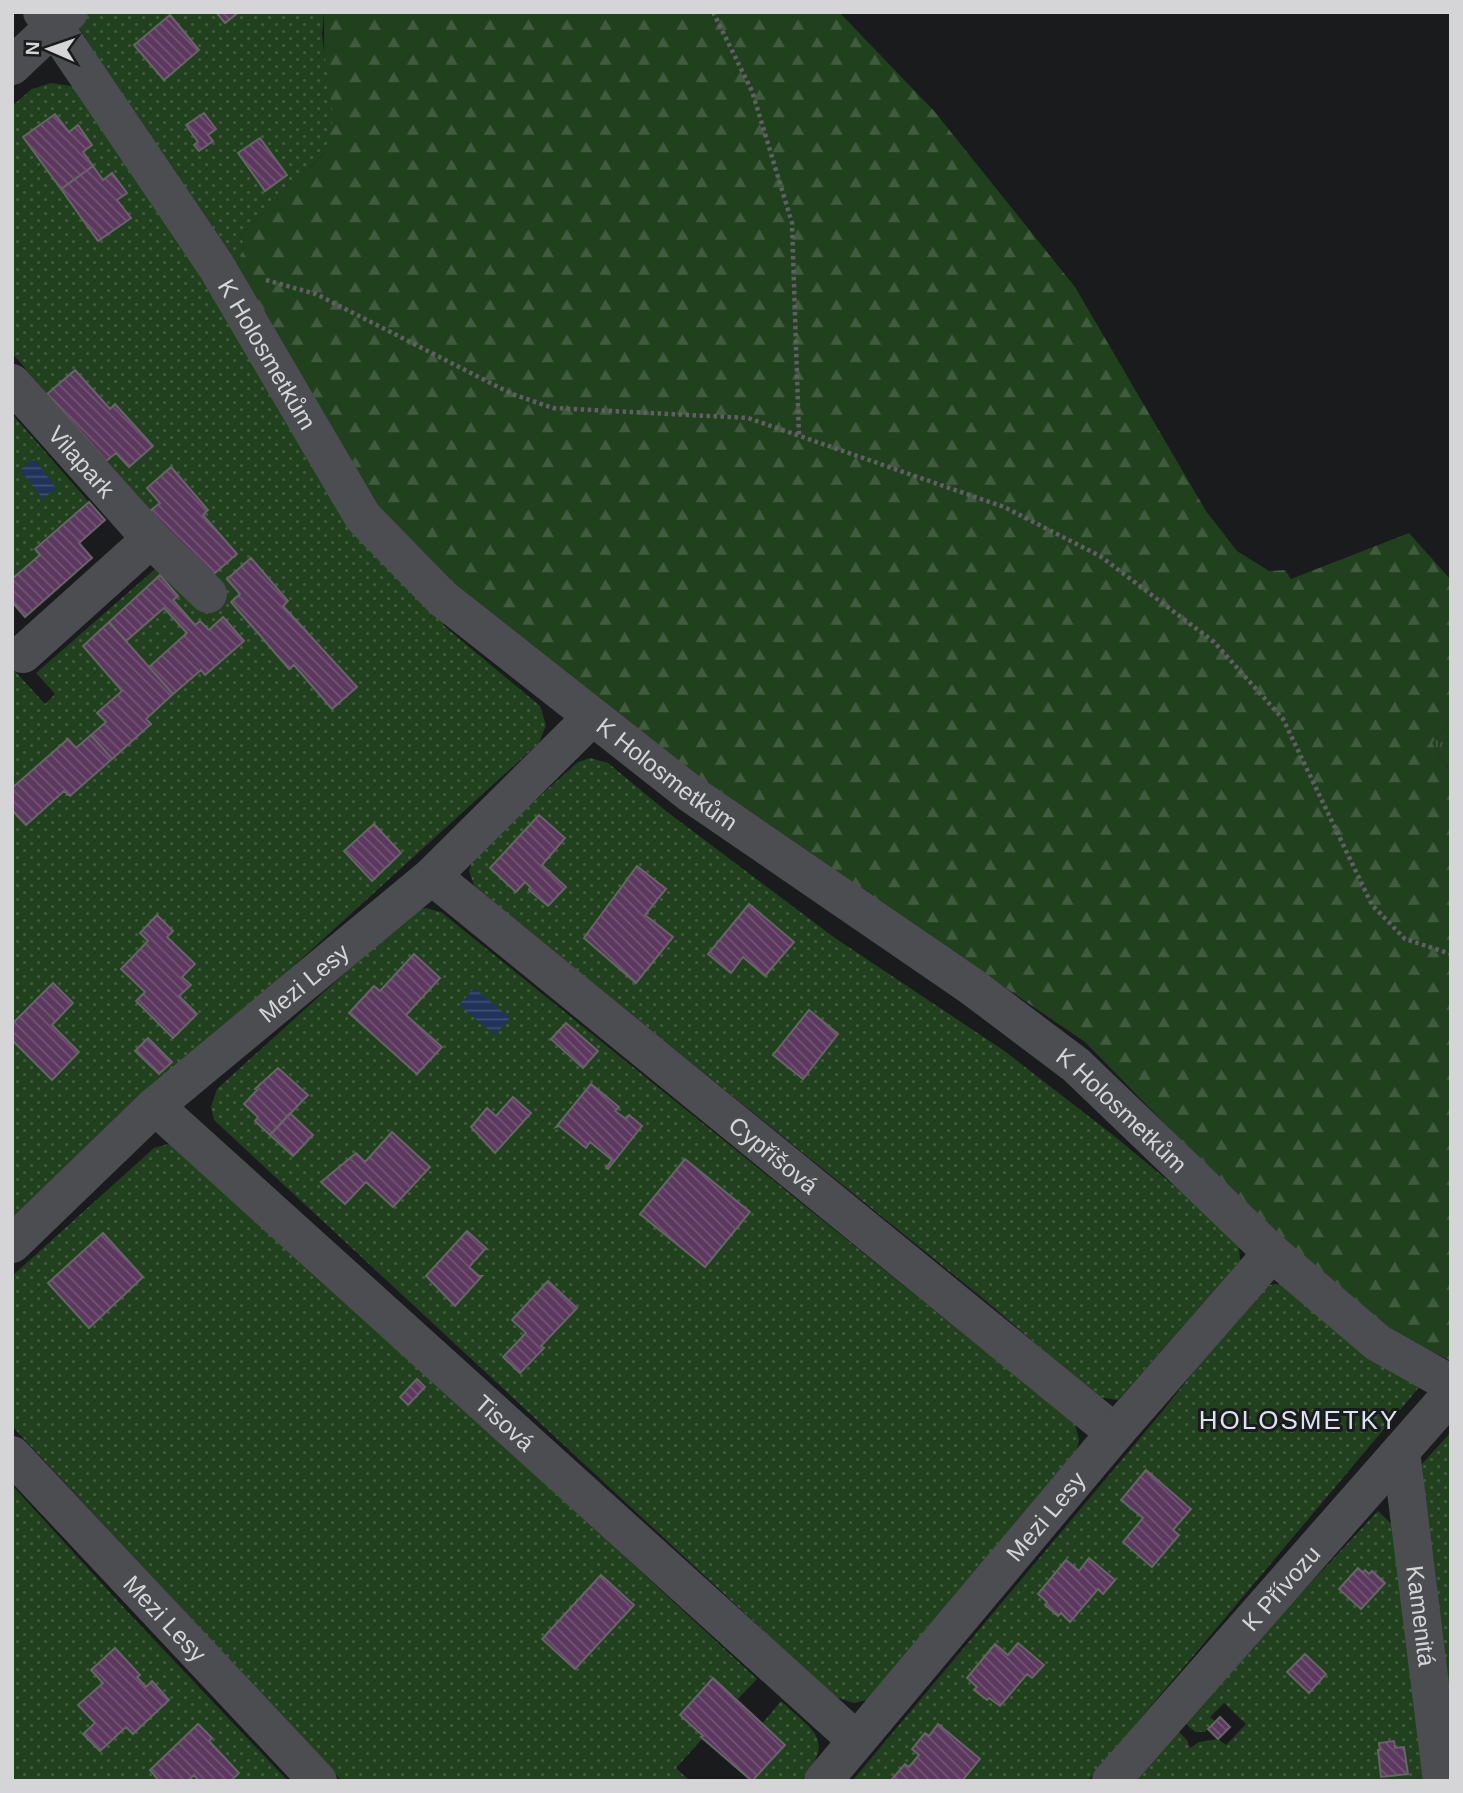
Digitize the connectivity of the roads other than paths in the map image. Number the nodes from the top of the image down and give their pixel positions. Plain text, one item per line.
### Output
1 (55, 17) edge
2 (12, 66) edge
3 (12, 383) edge
4 (151, 539) junction
5 (208, 594) dead end
6 (23, 654) dead end
7 (592, 717) junction
8 (432, 876) junction
9 (155, 1106) junction
10 (12, 1244) edge
11 (1272, 1253) junction
12 (1451, 1384) edge
13 (1451, 1394) edge
14 (1115, 1433) junction
15 (1401, 1451) junction
16 (12, 1455) edge
17 (856, 1740) junction
18 (318, 1781) edge
19 (823, 1781) edge
20 (1111, 1781) edge
21 (1442, 1781) edge

1 - 2 street
1 - 7 street, K Holosmetkům
3 - 4 street, Vilapark
4 - 5 street, Vilapark
4 - 6 street
7 - 8 street, Mezi Lesy
7 - 11 street, K Holosmetkům
8 - 9 street, Mezi Lesy
8 - 14 street, Cypřišová
9 - 10 street, Mezi Lesy
9 - 17 street, Tisová
11 - 12 street, K Holosmetkům
11 - 14 street, Mezi Lesy
13 - 15 street, K Přívozu
14 - 17 street, Mezi Lesy
15 - 20 street, K Přívozu
15 - 21 street, Kamenitá
16 - 18 street, Mezi Lesy
17 - 19 street, Mezi Lesy

